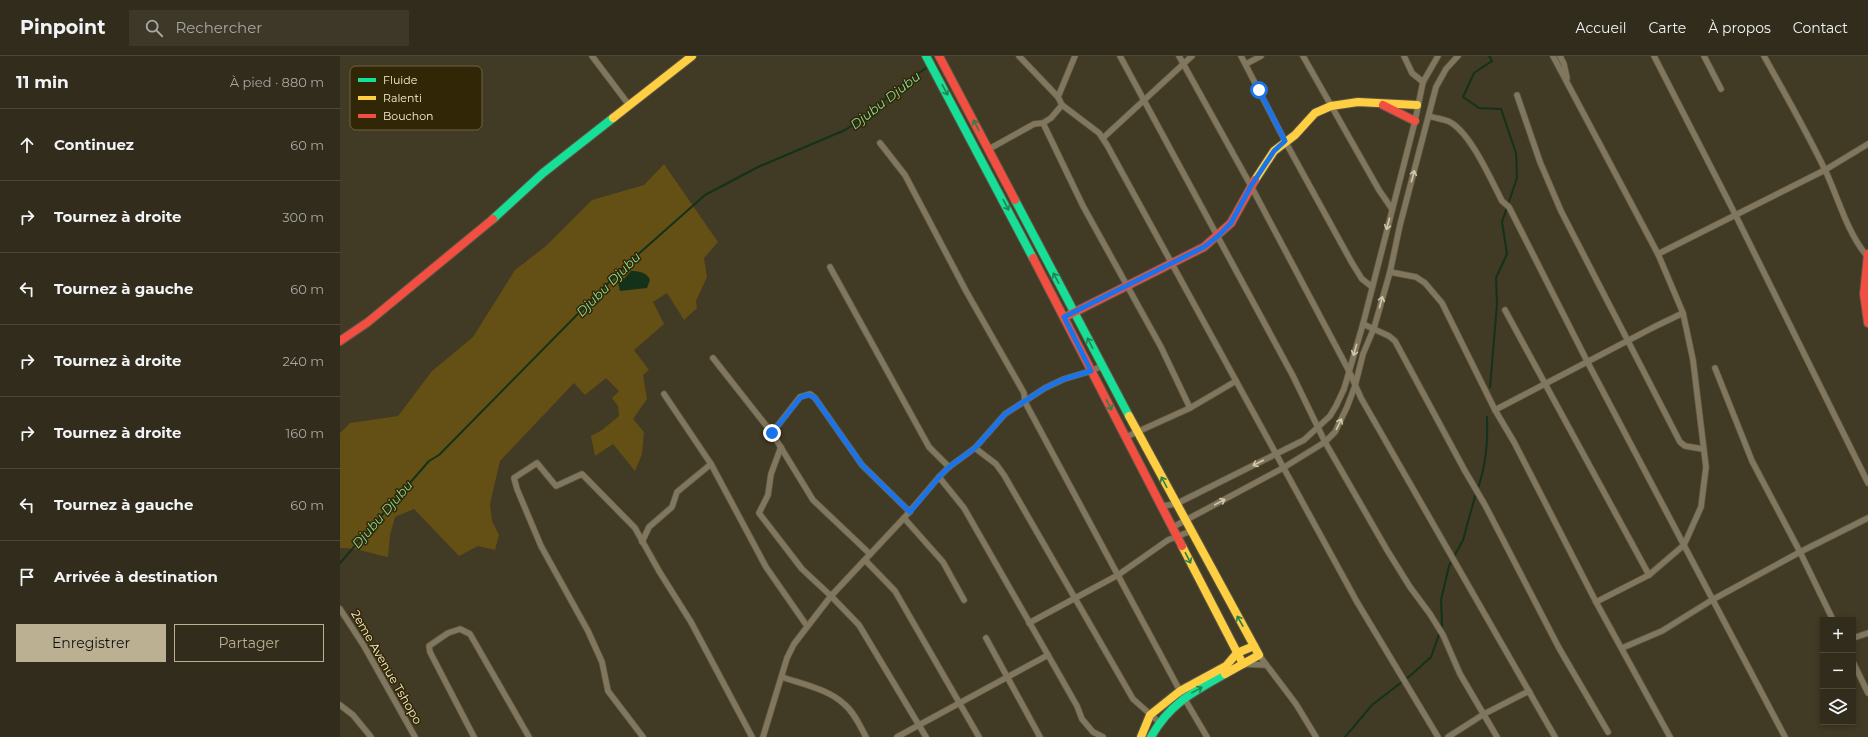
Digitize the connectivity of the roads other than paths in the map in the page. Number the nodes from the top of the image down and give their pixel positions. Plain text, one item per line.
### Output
1 (592, 56) edge
2 (692, 56) edge
3 (926, 56) edge
4 (1019, 56) edge
5 (1075, 56) edge
6 (1120, 56) edge
7 (1179, 56) edge
8 (1192, 56) edge
9 (1241, 56) edge
10 (1261, 56) edge
11 (1303, 56) edge
12 (1404, 56) edge
13 (1438, 56) edge
14 (1458, 56) edge
15 (1553, 56) edge
16 (1560, 56) edge
17 (1654, 56) edge
18 (1704, 56) edge
19 (1764, 56) edge
20 (941, 59) edge
21 (1183, 64) junction
22 (1246, 64) junction
23 (932, 68) junction
24 (1423, 82) junction
25 (1568, 84) junction
26 (1721, 89) dead end
27 (1518, 95) dead end
28 (1058, 98) junction
29 (1143, 100) junction
30 (1381, 104) junction
31 (629, 105) junction
32 (1062, 105) junction
33 (1417, 105) junction
34 (1331, 106) junction
35 (1429, 116) junction
36 (1415, 121) junction
37 (1043, 123) junction
38 (1103, 138) junction
39 (1285, 141) junction
40 (880, 143) dead end
41 (1868, 144) edge
42 (989, 149) junction
43 (1825, 170) junction
44 (1251, 186) junction
45 (1392, 209) junction
46 (1735, 214) junction
47 (1218, 236) junction
48 (1658, 254) junction
49 (1868, 255) edge
50 (1172, 263) junction
51 (830, 267) dead end
52 (1390, 272) junction
53 (1126, 286) junction
54 (1371, 286) junction
55 (1505, 310) dead end
56 (1074, 312) junction
57 (1683, 313) junction
58 (1064, 317) junction
59 (1868, 323) edge
60 (1363, 324) junction
61 (1374, 328) junction
62 (340, 341) edge
63 (1629, 341) junction
64 (713, 358) dead end
65 (1588, 363) junction
66 (1102, 366) junction
67 (1715, 368) dead end
68 (1091, 371) junction
69 (1349, 371) junction
70 (1236, 381) junction
71 (1545, 383) junction
72 (1355, 386) junction
73 (664, 394) dead end
74 (1025, 402) junction
75 (1190, 408) junction
76 (1495, 410) junction
77 (1318, 427) junction
78 (1137, 432) junction
79 (772, 433) junction
80 (1126, 437) junction
81 (1325, 442) junction
82 (781, 447) junction
83 (975, 448) junction
84 (1703, 449) junction
85 (1276, 454) junction
86 (711, 464) junction
87 (949, 467) junction
88 (1283, 468) junction
89 (939, 477) junction
90 (1868, 483) edge
91 (1176, 504) junction
92 (1162, 506) junction
93 (910, 512) junction
94 (904, 518) junction
95 (1868, 518) edge
96 (1185, 521) junction
97 (1173, 527) junction
98 (1191, 531) junction
99 (1176, 536) junction
100 (642, 542) junction
101 (1684, 545) junction
102 (1800, 552) junction
103 (870, 554) junction
104 (865, 560) junction
105 (1118, 575) junction
106 (1649, 575) junction
107 (831, 596) junction
108 (1075, 598) junction
109 (964, 600) dead end
110 (1712, 600) junction
111 (1596, 602) junction
112 (340, 609) edge
113 (1832, 617) edge
114 (1029, 623) junction
115 (807, 626) junction
116 (1868, 633) edge
117 (1856, 637) edge
118 (986, 638) dead end
119 (1254, 646) junction
120 (1622, 648) junction
121 (1237, 653) junction
122 (1048, 655) junction
123 (1259, 655) junction
124 (1243, 664) junction
125 (1266, 665) junction
126 (1856, 668) edge
127 (782, 677) junction
128 (1007, 677) junction
129 (1528, 691) junction
130 (1868, 693) edge
131 (1182, 694) junction
132 (959, 703) junction
133 (340, 705) edge
134 (1484, 714) junction
135 (1150, 715) junction
136 (1159, 722) junction
137 (919, 725) junction
138 (1608, 732) dead end
139 (371, 737) edge
140 (415, 737) edge
141 (474, 737) edge
142 (529, 737) edge
143 (643, 737) edge
144 (752, 737) edge
145 (763, 737) edge
146 (866, 737) edge
147 (897, 737) edge
148 (926, 737) edge
149 (979, 737) edge
150 (1040, 737) edge
151 (1104, 737) edge
152 (1141, 737) edge
153 (1151, 737) edge
154 (1207, 737) edge
155 (1316, 737) edge
156 (1438, 737) edge
157 (1448, 737) edge
158 (1497, 737) edge
159 (1554, 737) edge
160 (1670, 737) edge
161 (1785, 737) edge

1 - 31 street
2 - 31 street
3 - 23 street
4 - 28 street
5 - 28 street
6 - 29 street
7 - 21 street
8 - 21 street
9 - 22 street
10 - 22 street
11 - 34 street
12 - 24 street
13 - 24 street
14 - 35 street
15 - 25 street
16 - 25 street
17 - 46 street
18 - 26 street
19 - 43 street
20 - 23 street
42 -> 20 street
21 - 29 street
21 - 44 street
22 - 39 street
23 -> 58 street
24 - 33 street
25 - 48 street
27 - 63 street
28 - 32 street
29 - 38 street
29 - 47 street
30 - 33 street
30 - 34 street
30 - 36 street
31 - 62 street
32 - 37 street
32 - 38 street
33 - 36 street
34 - 39 street
34 - 45 street
52 -> 35 street
35 - 65 street
36 - 45 street
37 - 42 street
37 - 53 street
38 - 50 street
39 - 44 street
39 - 54 street
40 - 74 street
41 - 43 street
56 -> 42 street
43 - 46 street
43 - 49 street
44 - 47 street
44 - 69 street
45 -> 54 street
46 - 48 street
46 - 90 street
47 - 50 street
47 - 77 street
48 - 57 street
49 - 59 street
50 - 53 street
50 - 70 street
51 - 87 street
61 -> 52 street
52 - 76 street
53 - 56 street
53 - 75 street
54 - 60 street
55 - 71 street
56 - 58 street
66 -> 56 street
57 - 63 street
57 - 84 street
58 - 68 street
60 - 61 street
60 -> 69 street
61 - 72 street
61 - 138 street
63 - 65 street
63 - 84 street
64 - 79 street
65 - 71 street
65 - 101 street
66 - 68 street
66 - 78 street
67 - 102 street
68 - 74 street
68 -> 80 street
69 - 72 street
69 - 77 street
70 - 75 street
70 - 85 street
71 - 76 street
71 - 106 street
81 -> 72 street
72 - 129 street
73 - 86 street
74 - 83 street
74 - 105 street
75 - 78 street
76 - 111 street
77 - 81 street
77 - 85 street
78 - 80 street
91 -> 78 street
79 - 82 street
79 - 93 street
80 - 92 street
81 - 88 street
81 - 134 street
82 - 103 street
82 - 107 street
83 - 87 street
83 - 108 street
84 - 101 street
85 - 88 street
85 -> 91 street
86 - 100 street
86 - 115 street
87 - 89 street
96 -> 88 street
88 - 156 street
89 - 93 street
89 - 114 street
91 - 92 street
91 - 96 street
92 - 97 street
93 - 94 street
94 - 103 street
94 - 109 street
95 - 102 street
96 - 97 street
96 - 98 street
97 - 99 street
98 - 99 street
119 -> 98 street
99 - 105 street
99 -> 121 street
100 - 143 street
100 - 144 street
101 - 106 street
101 - 110 street
102 - 110 street
102 - 113 street
103 - 104 street
104 - 107 street
104 - 132 street
105 - 108 street
105 - 131 street
106 - 111 street
107 - 115 street
107 - 137 street
108 - 114 street
108 - 135 street
110 - 120 street
110 - 161 street
111 - 120 street
112 - 140 street, 2eme Avenue Tshopo
114 - 122 street
115 - 127 street
116 - 117 street
118 - 128 street
119 - 121 street
119 - 123 street
120 - 160 street
121 - 124 street
121 - 131 street
122 - 128 street
122 - 151 street
123 - 124 street
123 - 125 street
124 - 125 street
131 -> 124 street
125 - 155 street
126 - 130 street
127 - 145 street
127 - 146 street
128 - 132 street
128 - 150 street
129 - 134 street
129 - 159 street
131 - 135 street
131 - 136 street
131 - 154 street
132 - 137 street
132 - 149 street
133 - 139 street
134 - 157 street
134 - 158 street
135 - 136 street
135 - 152 street
136 - 153 street
137 - 147 street
137 - 148 street
141 - 142 street

